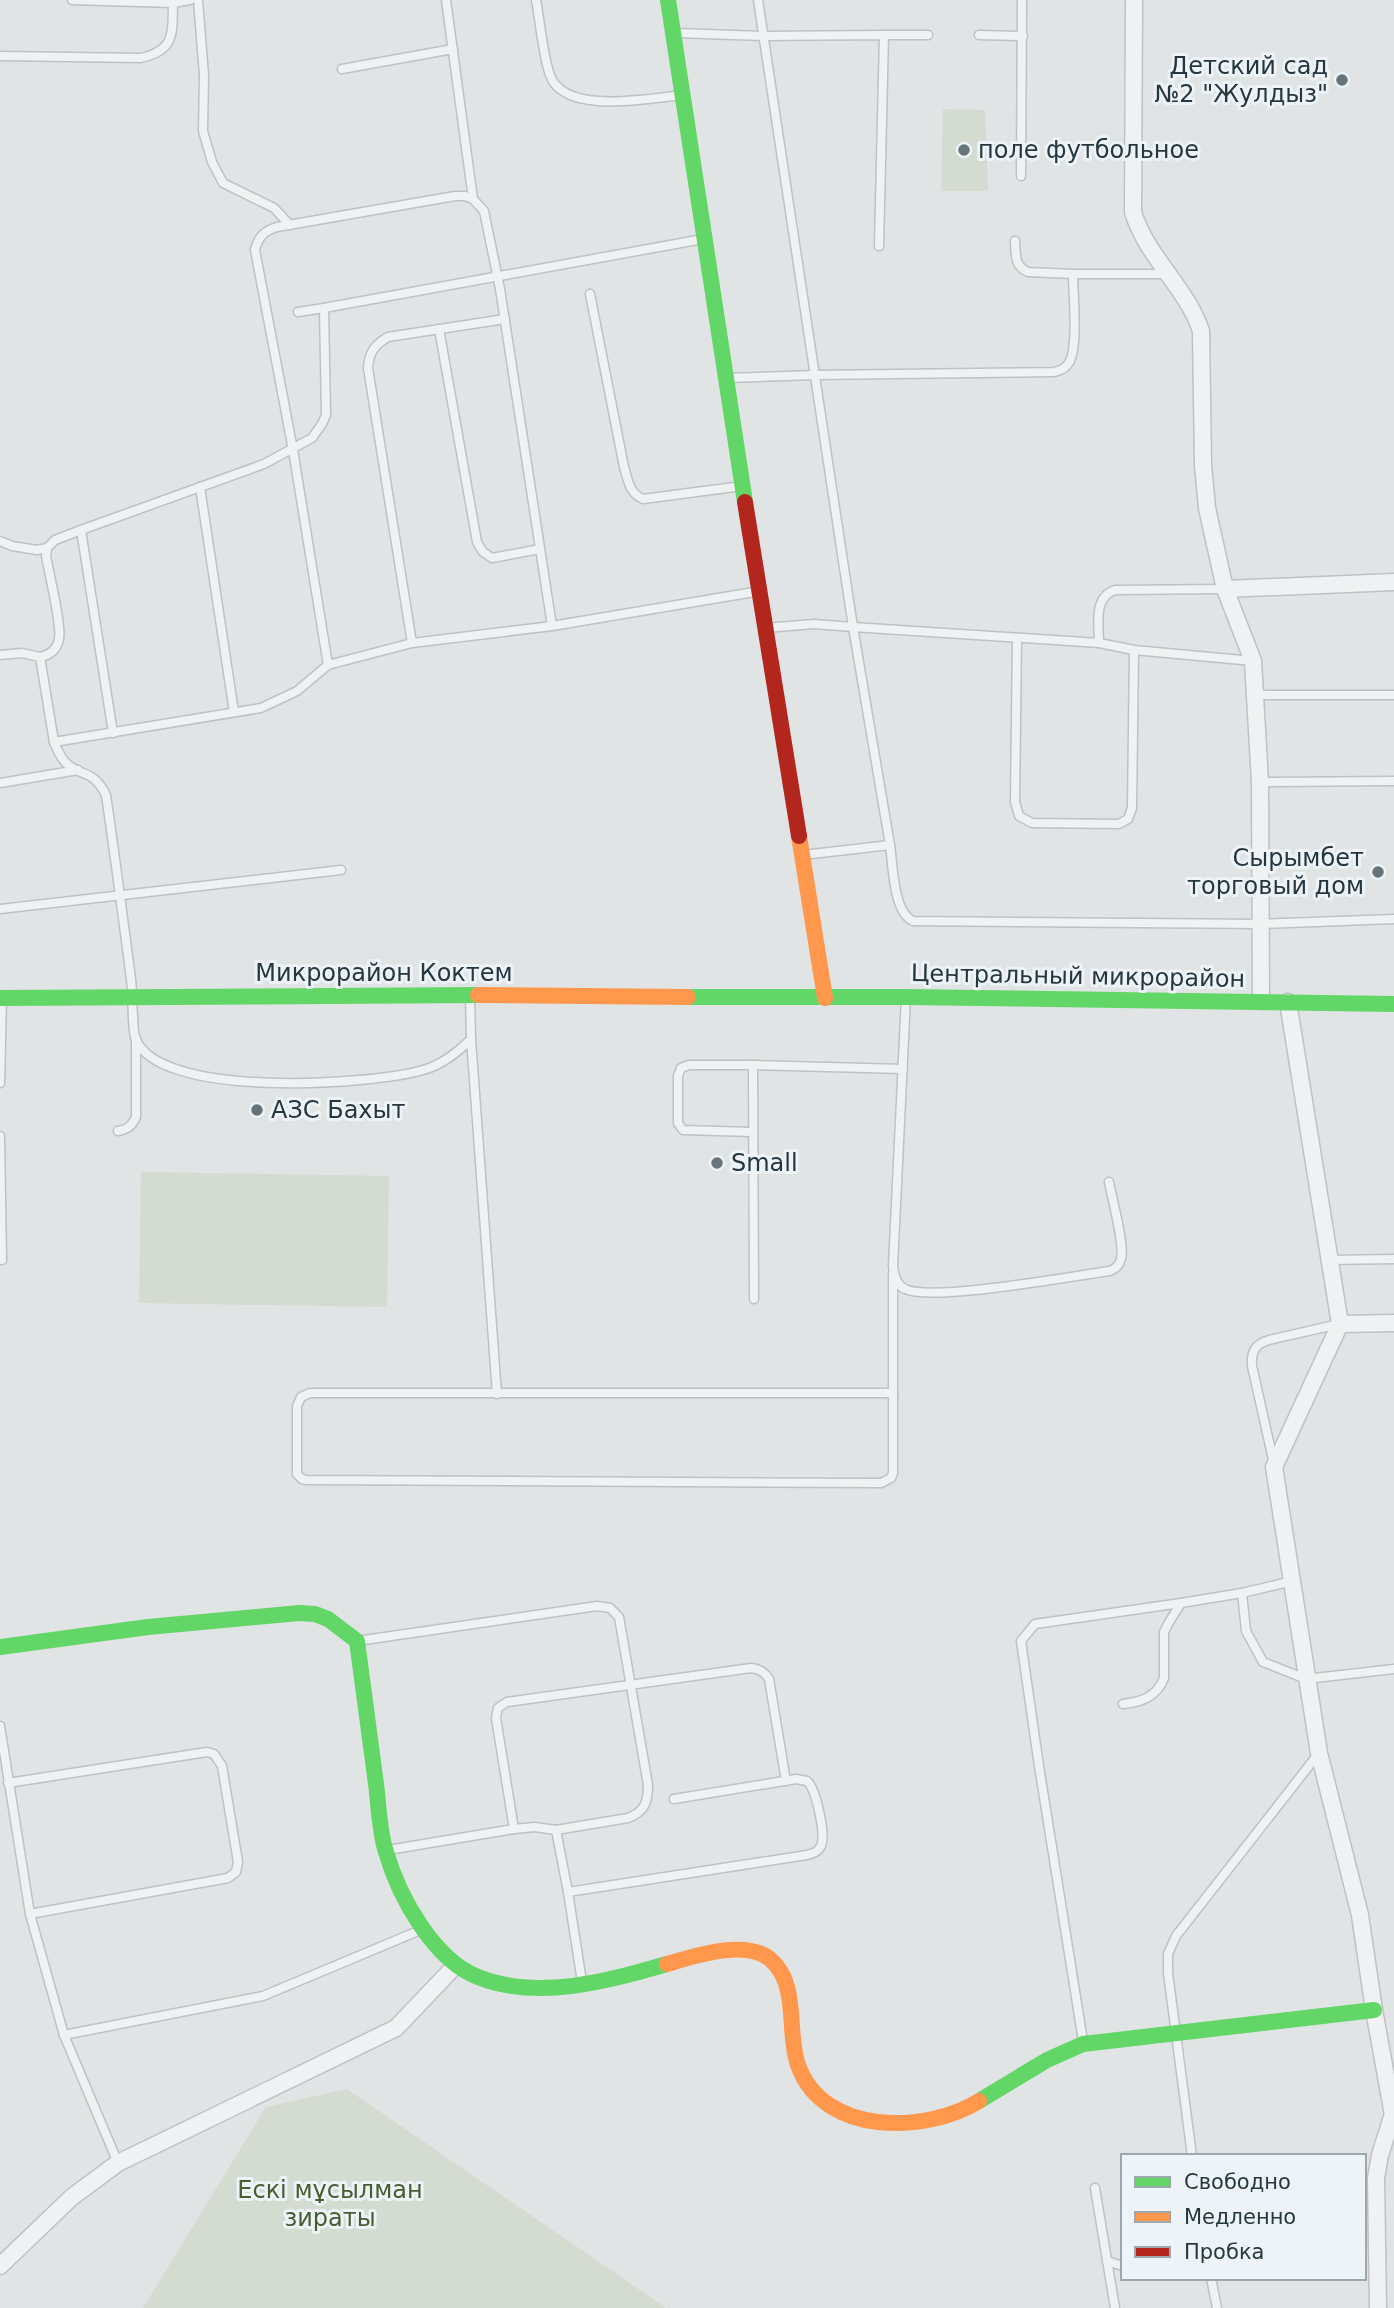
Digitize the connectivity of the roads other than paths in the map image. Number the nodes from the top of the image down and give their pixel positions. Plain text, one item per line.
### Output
1 (72, 0) edge
2 (190, 0) edge
3 (198, 0) edge
4 (446, 0) edge
5 (536, 0) edge
6 (668, 0) edge
7 (758, 0) edge
8 (1022, 0) edge
9 (1134, 0) edge
10 (113, 1) edge
11 (173, 1) edge
12 (673, 33) junction
13 (884, 35) junction
14 (928, 35) dead end
15 (979, 35) dead end
16 (763, 36) junction
17 (1023, 36) junction
18 (453, 49) junction
19 (0, 56) edge
20 (342, 69) dead end
21 (682, 95) junction
22 (1021, 176) dead end
23 (474, 199) junction
24 (290, 225) junction
25 (706, 239) junction
26 (1015, 241) dead end
27 (879, 246) dead end
28 (1073, 274) junction
29 (1168, 274) junction
30 (498, 277) junction
31 (590, 294) dead end
32 (324, 308) junction
33 (298, 312) dead end
34 (505, 319) junction
35 (439, 329) junction
36 (816, 375) junction
37 (727, 378) junction
38 (293, 450) junction
39 (743, 486) junction
40 (200, 487) junction
41 (81, 530) junction
42 (0, 541) edge
43 (47, 548) junction
44 (540, 550) junction
45 (1394, 582) edge
46 (1225, 589) junction
47 (760, 591) junction
48 (552, 626) junction
49 (853, 627) junction
50 (765, 628) junction
51 (1017, 638) junction
52 (412, 643) junction
53 (1099, 643) junction
54 (1134, 650) junction
55 (0, 655) edge
56 (40, 657) junction
57 (1253, 661) junction
58 (328, 664) junction
59 (1255, 695) junction
60 (1394, 695) edge
61 (234, 712) junction
62 (113, 733) junction
63 (54, 742) junction
64 (78, 770) junction
65 (1394, 781) edge
66 (1260, 782) junction
67 (0, 783) edge
68 (890, 845) junction
69 (803, 855) junction
70 (341, 870) dead end
71 (121, 895) junction
72 (0, 909) edge
73 (1394, 919) edge
74 (1260, 924) junction
75 (470, 995) junction
76 (906, 997) junction
77 (1, 998) edge
78 (134, 998) junction
79 (825, 998) junction
80 (1261, 1001) junction
81 (1288, 1003) junction
82 (1394, 1004) edge
83 (135, 1038) junction
84 (471, 1039) junction
85 (753, 1065) junction
86 (903, 1069) junction
87 (0, 1083) edge
88 (118, 1131) dead end
89 (752, 1132) junction
90 (0, 1136) edge
91 (1109, 1182) dead end
92 (1394, 1259) edge
93 (2, 1260) dead end
94 (1330, 1260) junction
95 (892, 1266) junction
96 (754, 1299) dead end
97 (1394, 1323) edge
98 (1340, 1324) junction
99 (893, 1393) junction
100 (497, 1394) junction
101 (1274, 1467) junction
102 (1293, 1581) junction
103 (1242, 1593) junction
104 (1181, 1603) junction
105 (358, 1641) junction
106 (0, 1647) edge
107 (1394, 1669) edge
108 (1307, 1679) junction
109 (631, 1684) junction
110 (1122, 1704) dead end
111 (0, 1726) edge
112 (1319, 1753) junction
113 (786, 1781) junction
114 (8, 1783) junction
115 (674, 1799) dead end
116 (514, 1829) junction
117 (555, 1830) junction
118 (385, 1850) junction
119 (568, 1892) junction
120 (30, 1914) junction
121 (423, 1928) junction
122 (455, 1966) junction
123 (582, 1985) junction
124 (1374, 2010) junction
125 (1177, 2033) junction
126 (64, 2035) junction
127 (1083, 2044) junction
128 (1393, 2118) edge
129 (1192, 2154) edge
130 (118, 2162) junction
131 (1095, 2188) dead end
132 (1107, 2261) junction
133 (1121, 2265) edge
134 (0, 2266) edge
135 (1211, 2280) edge
136 (1115, 2308) edge
137 (1216, 2308) edge
138 (1378, 2308) edge

1 - 10 lane
2 - 11 lane
3 - 24 lane
4 - 18 lane
5 - 21 lane
6 - 12 street
7 - 16 lane
8 - 17 lane
9 - 29 street
10 - 11 lane
11 - 19 lane
12 - 16 lane
12 - 21 street
13 - 14 lane
13 - 16 lane
13 - 27 lane
15 - 17 lane
16 - 36 lane
17 - 22 lane
18 - 20 lane
18 - 23 lane
21 - 25 street
23 - 24 lane
23 - 30 lane
24 - 38 lane
25 - 30 lane
25 - 37 street
26 - 28 lane
28 - 29 lane
28 - 36 lane
29 - 46 street
30 - 32 lane
30 - 34 lane
31 - 39 lane
32 - 33 lane
32 - 38 lane
34 - 35 lane
34 - 44 lane
35 - 44 lane
35 - 52 lane
36 - 37 lane
36 - 49 lane
37 - 39 street
38 - 40 lane
38 - 58 lane
39 - 47 street
40 - 41 lane
40 - 61 lane
41 - 43 lane
41 - 62 lane
42 - 43 lane
43 - 56 lane
44 - 48 lane
45 - 46 street
46 - 53 lane
46 - 57 street
47 - 48 lane
47 - 50 street
48 - 52 lane
49 - 50 lane
49 - 51 lane
49 - 68 lane
50 - 69 street
51 - 53 lane
51 - 54 lane
52 - 58 lane
53 - 54 lane
54 - 57 lane
55 - 56 lane
56 - 63 lane
57 - 59 street
58 - 61 lane
59 - 60 lane
59 - 66 street
61 - 62 lane
62 - 63 lane
63 - 64 lane
64 - 67 lane
64 - 71 lane
65 - 66 lane
66 - 74 street
68 - 69 lane
68 - 74 lane
69 - 79 street
70 - 71 lane
71 - 72 lane
71 - 78 lane
73 - 74 lane
74 - 80 street
75 - 78 street, Микрорайон Коктем
75 - 79 street, Микрорайон Коктем
75 - 84 lane
76 - 79 street, Центральный микрорайон
76 - 80 street, Центральный микрорайон
76 - 86 lane
77 - 78 street, Микрорайон Коктем
77 - 87 lane
78 - 83 lane
80 - 81 street, Центральный микрорайон
81 - 82 street, Центральный микрорайон
81 - 94 street
83 - 84 lane
83 - 88 lane
84 - 100 lane
85 - 86 lane
85 - 89 lane
85 - 89 lane
86 - 95 lane
89 - 96 lane
90 - 93 lane
91 - 95 lane
92 - 94 lane
94 - 98 street
95 - 99 lane
97 - 98 street
98 - 101 street
98 - 101 lane
99 - 100 lane
99 - 100 lane
101 - 102 street
102 - 103 lane
102 - 108 street
103 - 104 lane
103 - 108 lane
104 - 110 lane
104 - 127 lane
105 - 106 street
105 - 109 lane
105 - 118 street
107 - 108 lane
108 - 112 street
109 - 113 lane
109 - 116 lane
109 - 117 lane
111 - 114 lane
112 - 124 street
112 - 125 lane
113 - 115 lane
113 - 119 lane
114 - 120 lane
114 - 120 lane
116 - 117 lane
116 - 118 lane
117 - 119 lane
118 - 121 street
119 - 123 lane
120 - 126 lane
121 - 122 street
121 - 126 lane
122 - 123 street
122 - 130 street
123 - 127 street
124 - 125 street
124 - 128 street
125 - 127 street
125 - 129 lane
126 - 130 lane
128 - 138 street
130 - 134 street
131 - 132 lane
132 - 133 lane
132 - 136 lane
135 - 137 lane

